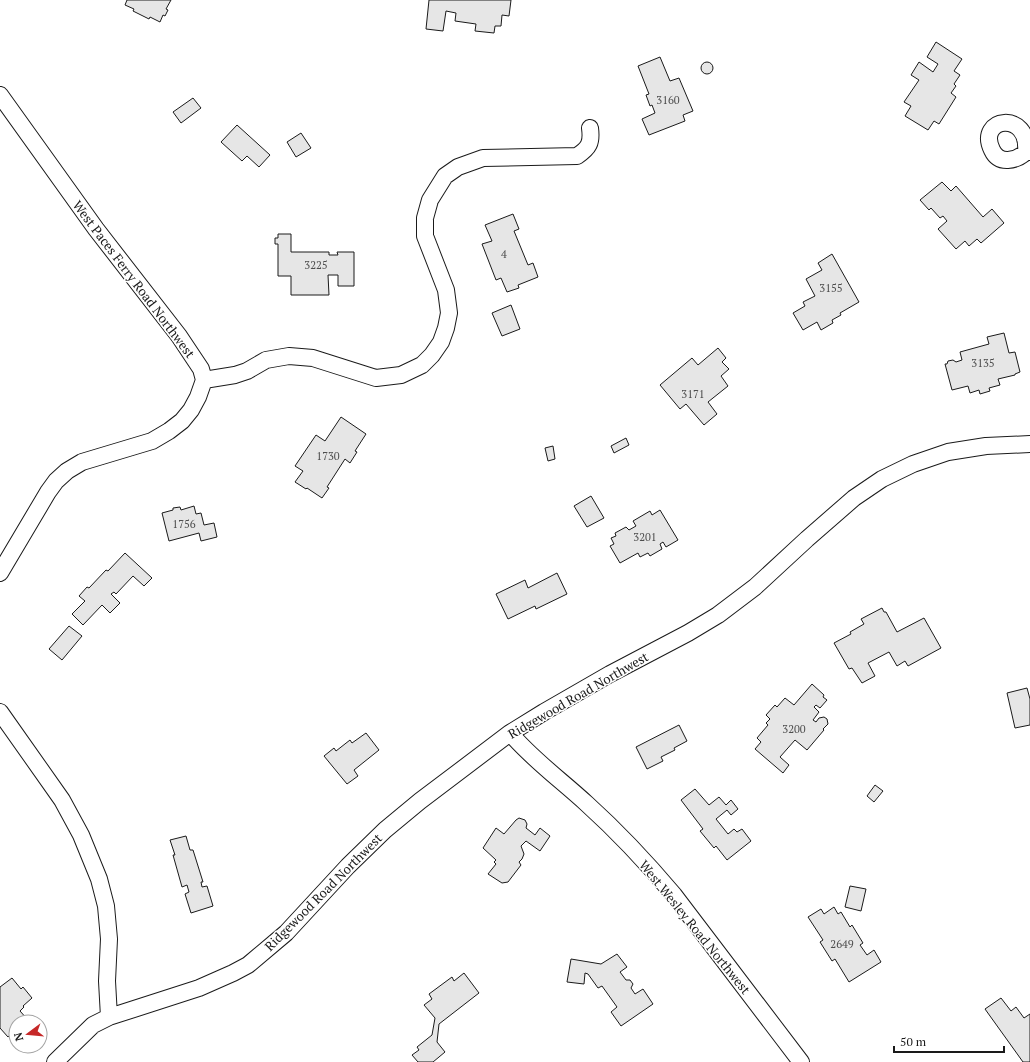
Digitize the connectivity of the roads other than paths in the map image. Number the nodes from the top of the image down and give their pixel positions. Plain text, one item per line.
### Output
1 (0, 95) edge
2 (590, 128) dead end
3 (204, 380) junction
4 (1030, 444) edge
5 (0, 573) edge
6 (0, 712) edge
7 (510, 733) junction
8 (109, 1016) junction
9 (55, 1062) edge
10 (801, 1062) edge

1 - 3 street, West Paces Ferry Road Northwest
2 - 3 street
3 - 5 street
4 - 7 street, Ridgewood Road Northwest
6 - 8 street
7 - 8 street, Ridgewood Road Northwest
7 - 10 street, West Wesley Road Northwest
8 - 9 street, Ridgewood Road Northwest

